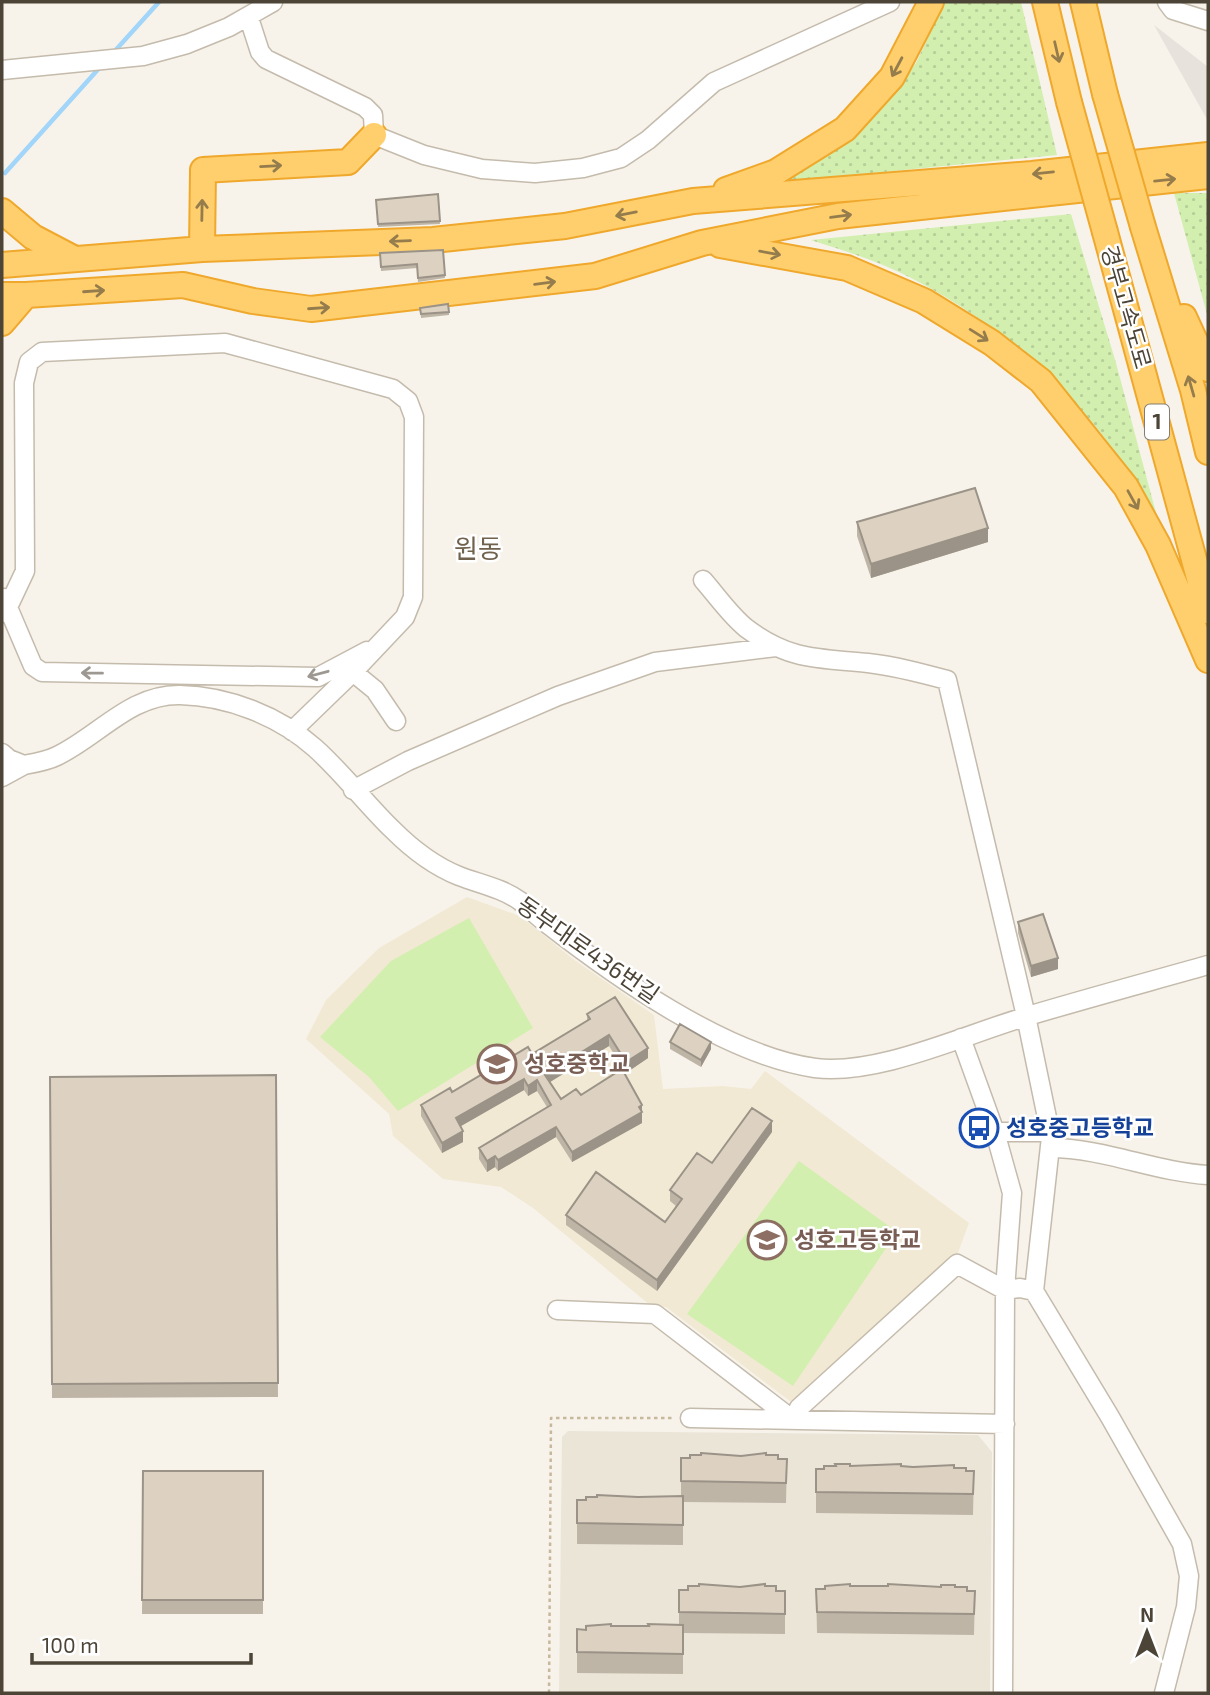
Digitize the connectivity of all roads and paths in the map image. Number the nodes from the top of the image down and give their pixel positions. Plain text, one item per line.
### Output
1 (273, 2) edge
2 (890, 2) edge
3 (1045, 2) edge
4 (1083, 2) edge
5 (1167, 2) edge
6 (930, 4) edge
7 (249, 18) junction
8 (1208, 21) edge
9 (2, 70) edge
10 (374, 135) junction
11 (1208, 155) edge
12 (1208, 176) edge
13 (693, 201) junction
14 (2, 211) edge
15 (1143, 227) junction
16 (702, 243) junction
17 (202, 249) junction
18 (73, 258) junction
19 (2, 265) edge
20 (14, 295) edge
21 (2, 323) edge
22 (1208, 369) edge
23 (1208, 452) edge
24 (703, 580) dead end
25 (4, 604) edge
26 (1208, 611) edge
27 (379, 644) junction
28 (776, 647) junction
29 (1208, 660) edge
30 (353, 672) junction
31 (396, 721) dead end
32 (292, 731) junction
33 (2, 753) edge
34 (24, 765) junction
35 (2, 777) edge
36 (353, 790) junction
37 (1208, 965) edge
38 (1026, 1016) junction
39 (961, 1038) junction
40 (995, 1132) junction
41 (1050, 1140) junction
42 (1208, 1175) edge
43 (1005, 1290) junction
44 (1034, 1291) junction
45 (557, 1310) dead end
46 (691, 1418) joint
47 (793, 1420) junction
48 (1005, 1424) junction
49 (549, 1693) edge
50 (1003, 1693) edge
51 (1164, 1693) edge

1 - 7 street
2 - 10 street
3 -> 26 highway, 경부고속도로 / 1, bridge
4 - 15 highway, 경부고속도로 / 1, bridge
5 - 8 street
6 -> 13 highway
7 - 9 street
7 - 10 street
17 -> 10 highway
11 -> 13 highway
16 -> 12 highway
13 -> 17 highway
14 - 18 highway
15 - 22 highway
23 -> 15 highway, 경부고속도로 / 1
20 -> 16 highway
16 -> 29 highway
17 - 18 highway
18 - 19 highway
20 - 21 highway
24 - 28 street
27 -> 25 street
25 - 27 street
27 - 30 street
28 - 36 street
28 - 38 street
30 - 31 street
30 - 32 street
32 - 34 street, 동부대로436번길
32 - 36 street, 동부대로436번길
33 - 34 street
34 - 35 street, 동부대로436번길
36 - 39 street, 동부대로436번길
37 - 38 street, 동부대로436번길
38 - 39 street, 동부대로436번길
38 - 41 street
39 - 40 street
40 - 41 street
40 - 43 street
41 - 42 street
41 - 44 street
43 - 44 street
43 - 47 street
43 - 48 street
44 - 51 street
45 - 47 street
46 - 47 street
46 - 49 path
47 - 48 street
48 - 50 street

